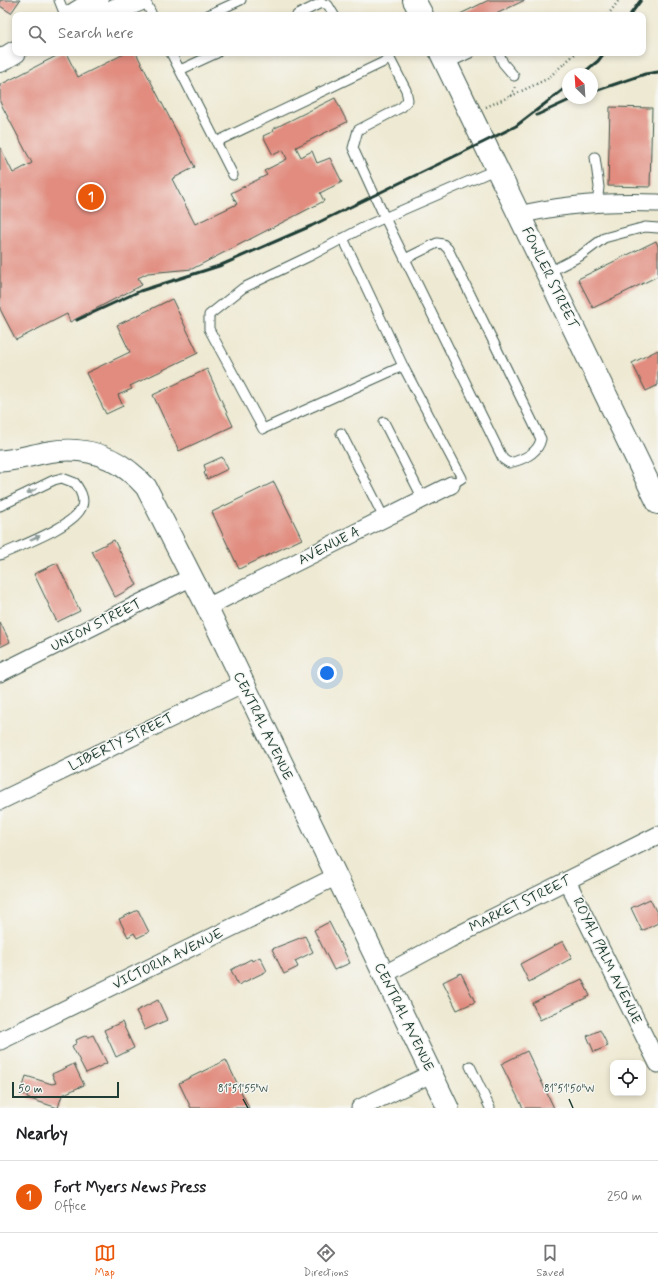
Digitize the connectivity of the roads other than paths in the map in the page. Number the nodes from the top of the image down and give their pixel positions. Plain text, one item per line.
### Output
1 (60, 0) edge
2 (97, 0) edge
3 (139, 0) edge
4 (145, 0) edge
5 (241, 0) edge
6 (64, 12) edge
7 (78, 12) edge
8 (110, 12) edge
9 (151, 12) edge
10 (215, 12) edge
11 (302, 12) edge
12 (332, 12) edge
13 (12, 54) edge
14 (173, 56) edge
15 (210, 56) edge
16 (389, 56) edge
17 (454, 56) edge
18 (500, 56) edge
19 (444, 58) edge
20 (0, 61) edge
21 (180, 70) junction
22 (514, 76) road end
23 (216, 142) junction
24 (595, 157) dead end
25 (497, 169) junction
26 (233, 175) dead end
27 (658, 203) edge
28 (597, 205) junction
29 (519, 215) junction
30 (385, 218) junction
31 (658, 228) edge
32 (343, 238) junction
33 (405, 259) junction
34 (547, 273) junction
35 (403, 366) junction
36 (384, 422) dead end
37 (341, 433) dead end
38 (0, 461) edge
39 (451, 485) joint
40 (423, 499) junction
41 (657, 499) edge
42 (0, 506) edge
43 (384, 518) junction
44 (0, 555) edge
45 (192, 577) junction
46 (207, 607) junction
47 (0, 673) edge
48 (242, 684) junction
49 (0, 801) edge
50 (658, 835) edge
51 (335, 878) junction
52 (567, 881) junction
53 (383, 975) junction
54 (0, 1039) edge
55 (658, 1064) edge
56 (470, 1066) dead end
57 (431, 1074) junction
58 (486, 1107) edge
59 (360, 1108) edge
60 (448, 1108) edge

1 - 6 lane
2 - 7 main road
3 - 8 main road
4 - 9 lane
5 - 10 lane
11 - 12 lane
13 - 20 main road
14 - 21 lane
15 - 21 lane
16 - 23 lane
16 - 30 lane
17 - 19 lane
18 - 22 lane
19 - 25 main road, FOWLER STREET
21 - 23 lane
23 - 26 lane
24 - 28 lane
25 - 29 main road, FOWLER STREET
25 - 30 lane
27 - 28 street
28 - 29 street
29 - 34 main road, FOWLER STREET
30 - 32 lane
30 - 33 lane
31 - 34 lane
32 - 35 lane
32 - 35 lane
33 - 33 lane
34 - 41 main road, FOWLER STREET
35 - 39 lane
36 - 40 lane
37 - 43 lane
38 - 45 street, CENTRAL AVENUE
39 - 40 street, AVENUE A
40 - 43 street, AVENUE A
44 -> 42 lane
43 - 46 street, AVENUE A
45 - 46 street, CENTRAL AVENUE
45 - 47 street, UNION STREET
46 - 48 street, CENTRAL AVENUE
48 - 49 street, LIBERTY STREET
48 - 51 street, CENTRAL AVENUE
50 - 52 street, MARKET STREET
51 - 53 street, CENTRAL AVENUE
51 - 54 street, VICTORIA AVENUE
52 - 53 street, MARKET STREET
52 - 55 street, ROYAL PALM AVENUE
53 - 57 street, CENTRAL AVENUE
56 - 58 lane
57 - 59 street
57 - 60 street, CENTRAL AVENUE

